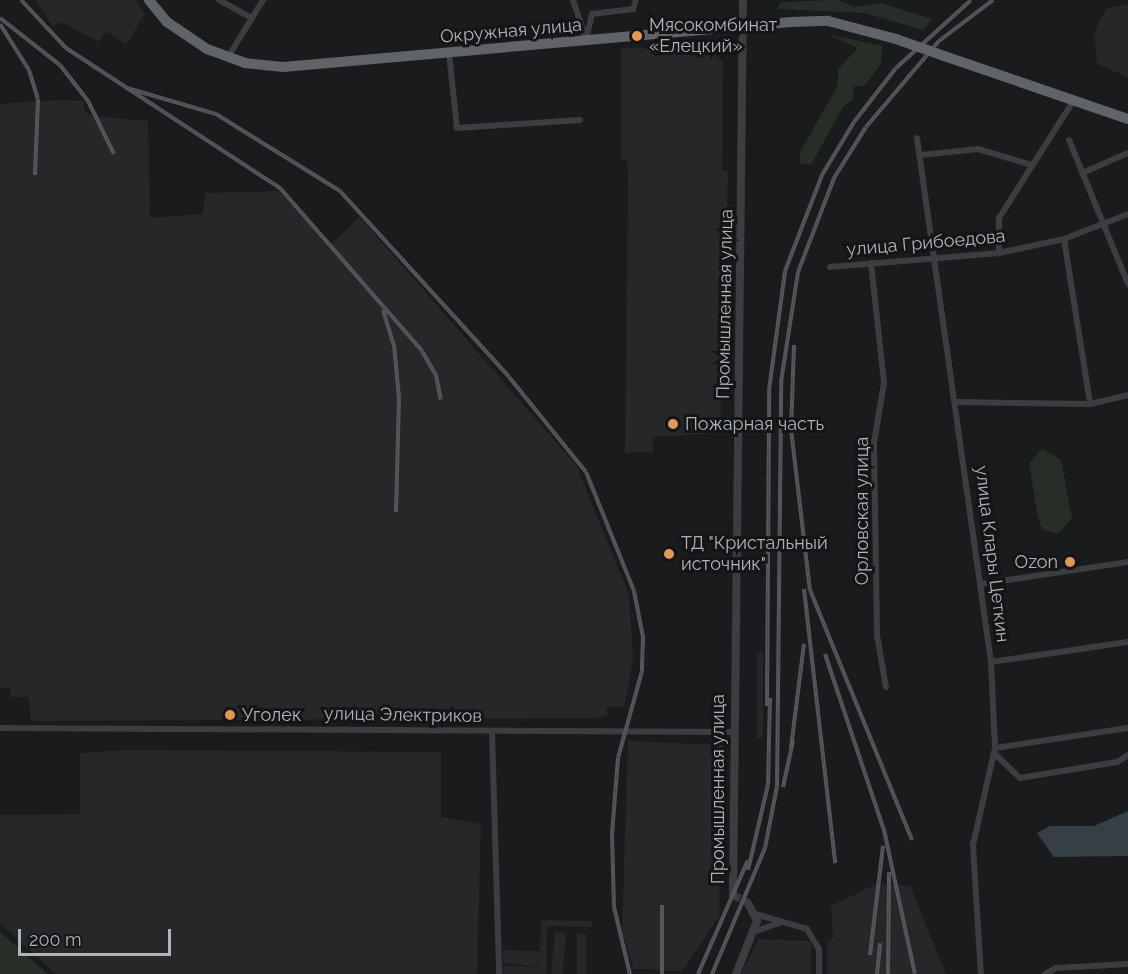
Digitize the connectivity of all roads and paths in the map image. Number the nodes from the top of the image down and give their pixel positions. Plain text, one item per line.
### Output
1 (149, 0) edge
2 (219, 0) edge
3 (263, 0) edge
4 (573, 0) edge
5 (636, 0) edge
6 (743, 0) edge
7 (251, 18) junction
8 (743, 26) junction
9 (586, 40) junction
10 (449, 53) junction
11 (228, 58) junction
12 (1074, 100) junction
13 (1128, 119) edge
14 (580, 120) dead end
15 (917, 138) dead end
16 (1069, 140) dead end
17 (1128, 153) edge
18 (921, 155) junction
19 (1032, 165) junction
20 (1082, 173) junction
21 (1128, 214) edge
22 (1102, 225) junction
23 (1064, 239) junction
24 (999, 253) junction
25 (938, 260) junction
26 (871, 263) junction
27 (830, 267) dead end
28 (1128, 284) edge
29 (1128, 395) edge
30 (957, 402) junction
31 (1090, 405) junction
32 (1128, 562) edge
33 (981, 584) junction
34 (1128, 642) edge
35 (991, 662) junction
36 (886, 687) dead end
37 (0, 728) edge
38 (1128, 728) edge
39 (492, 732) junction
40 (733, 732) junction
41 (994, 750) junction
42 (1128, 755) edge
43 (733, 895) dead end
44 (748, 903) tunnel mouth
45 (756, 914) junction
46 (792, 922) junction
47 (752, 933) junction
48 (1128, 966) edge
49 (499, 974) edge
50 (736, 974) edge
51 (819, 974) edge
52 (981, 974) edge
53 (1045, 974) edge

1 - 11 highway, Окружная улица
2 - 7 street
3 - 7 street
4 - 9 street
5 - 9 street
6 - 8 street, Промышленная улица
7 - 11 street
8 - 9 highway, Окружная улица
8 - 12 highway, Окружная улица, bridge
8 - 40 street, Промышленная улица
9 - 10 highway, Окружная улица
10 - 11 highway, Окружная улица
10 - 14 street
12 - 13 highway
12 - 19 street
15 - 18 street, улица Клары Цеткин
16 - 20 street
17 - 20 street
18 - 19 street
18 - 25 street, улица Клары Цеткин
19 - 24 street
20 - 22 street
21 - 22 street, улица Грибоедова
22 - 23 street, улица Грибоедова
22 - 28 street
23 - 24 street, улица Грибоедова
23 - 31 street
24 - 25 street, улица Грибоедова
25 - 26 street, улица Грибоедова
25 - 30 street, улица Клары Цеткин
26 - 27 street, улица Грибоедова
26 - 36 street, Орловская улица
29 - 31 street
30 - 31 street
30 - 33 street, улица Клары Цеткин
32 - 33 street
33 - 35 street, улица Клары Цеткин
34 - 35 street
35 - 41 street, улица Клары Цеткин
37 - 39 street, улица Электриков
38 - 41 street
39 - 40 street, улица Электриков
39 - 49 street
40 - 43 street, Промышленная улица
41 - 42 street
41 - 52 street, улица Клары Цеткин
44 - 45 street
45 - 46 street
45 - 47 street
46 - 47 street
46 - 51 street
47 - 50 street
48 - 53 street

